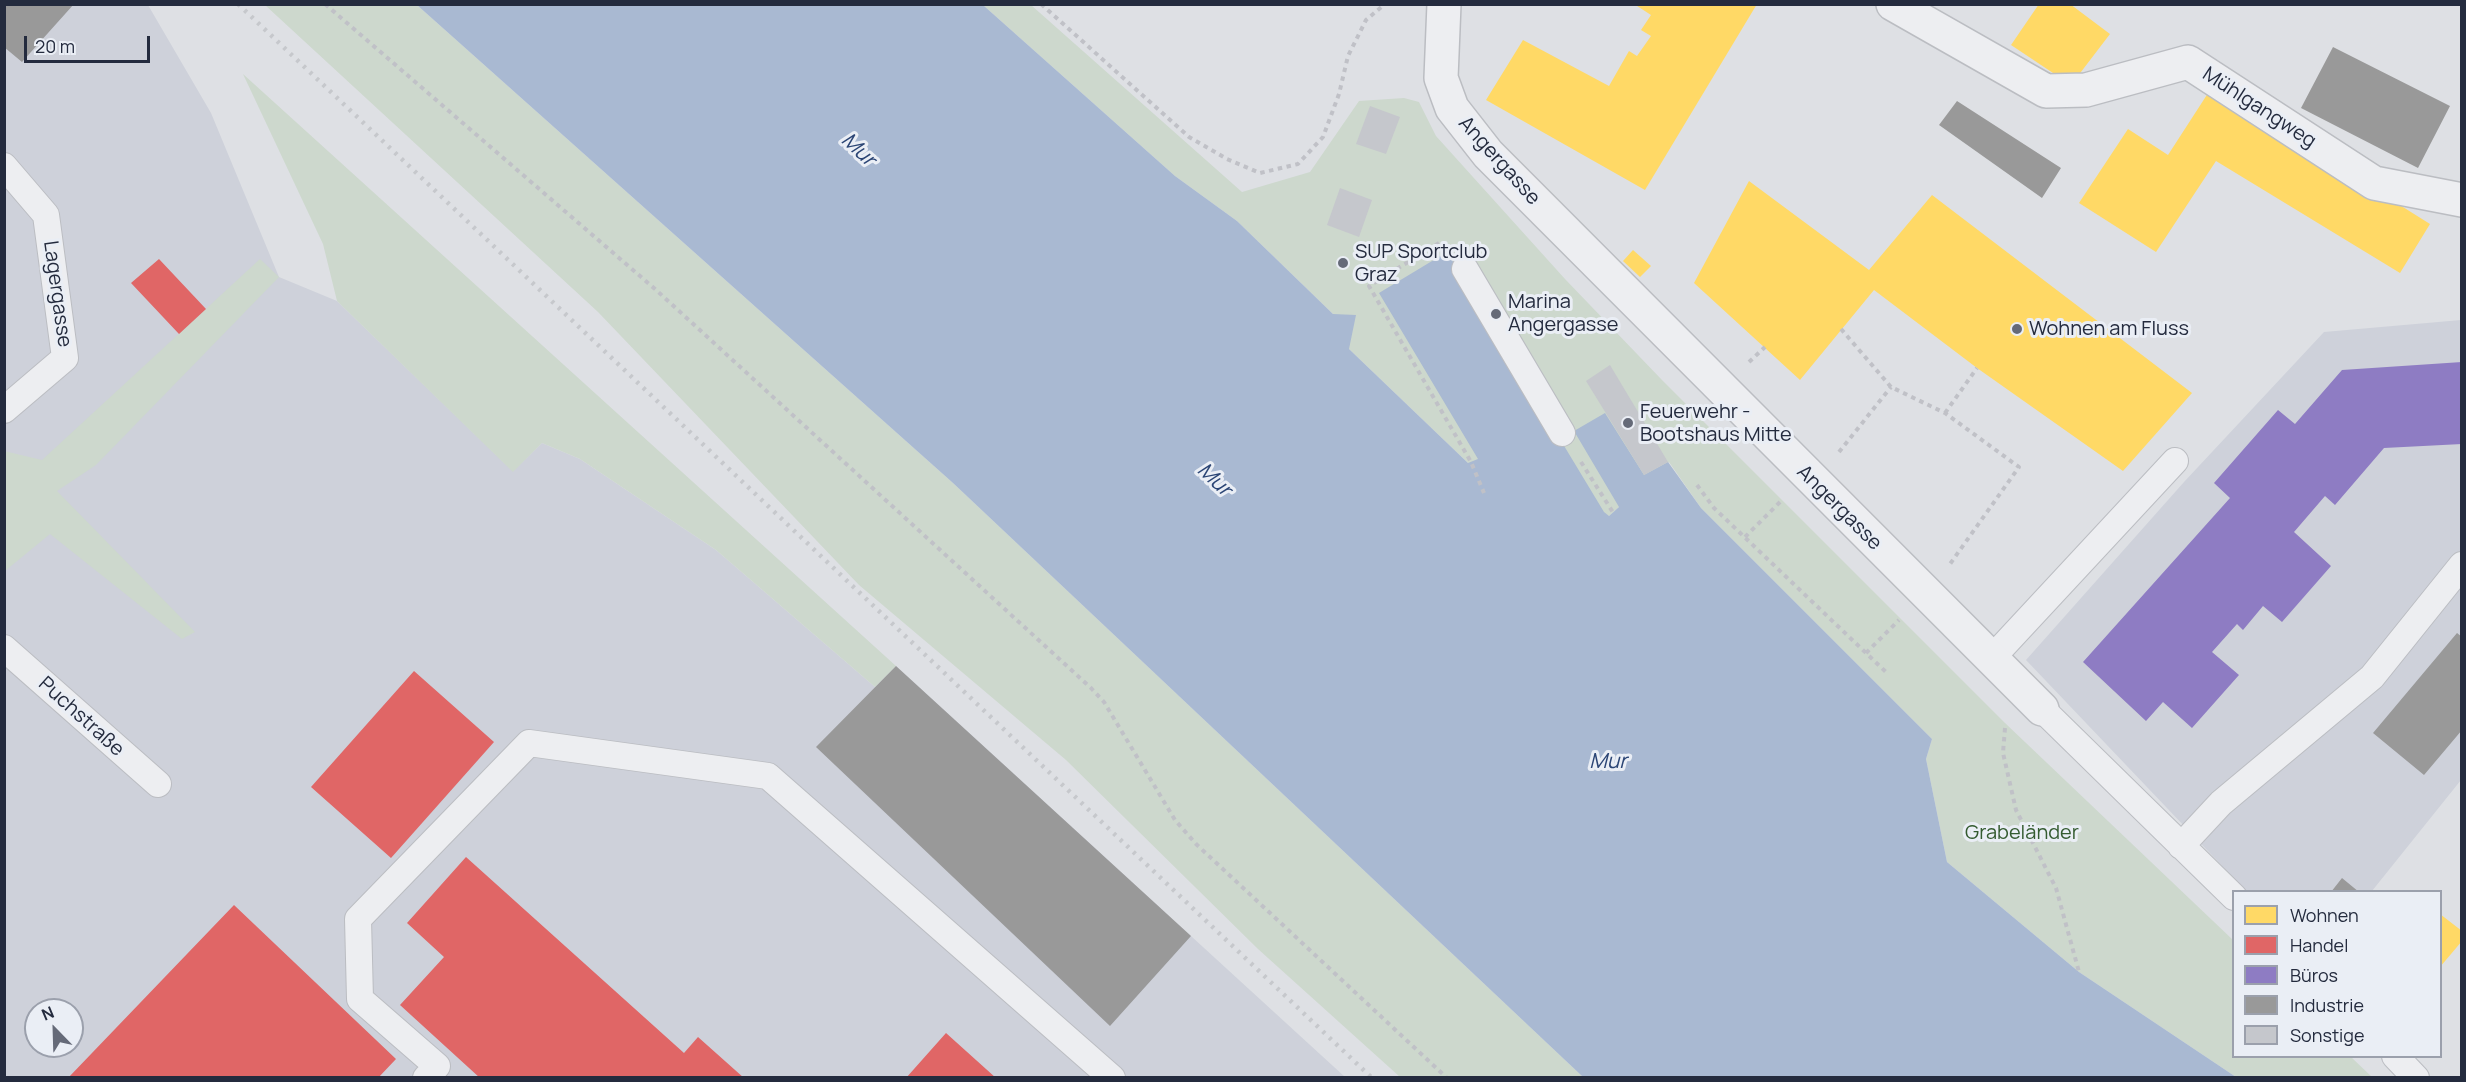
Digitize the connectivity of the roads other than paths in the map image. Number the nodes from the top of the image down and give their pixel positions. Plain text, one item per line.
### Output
1 (1444, 4) edge
2 (1893, 4) edge
3 (4, 166) edge
4 (2462, 200) edge
5 (1465, 269) dead end
6 (4, 410) edge
7 (1562, 433) road end
8 (2175, 461) dead end
9 (2462, 565) edge
10 (4, 648) edge
11 (1991, 659) junction
12 (2032, 699) joint
13 (158, 784) dead end
14 (2181, 846) junction
15 (2232, 895) edge
16 (2397, 1058) edge
17 (426, 1077) edge
18 (1112, 1077) edge
19 (2416, 1077) edge

1 - 11 street, Angergasse
2 - 4 street, Mühlgangweg
3 - 6 lane, Lagergasse
5 - 7 lane
8 - 11 lane
9 - 14 lane
10 - 13 lane, Puchstraße
11 - 12 street, Angergasse
12 - 14 lane, Angergasse
14 - 15 lane, Angergasse
16 - 19 lane
17 - 18 lane

